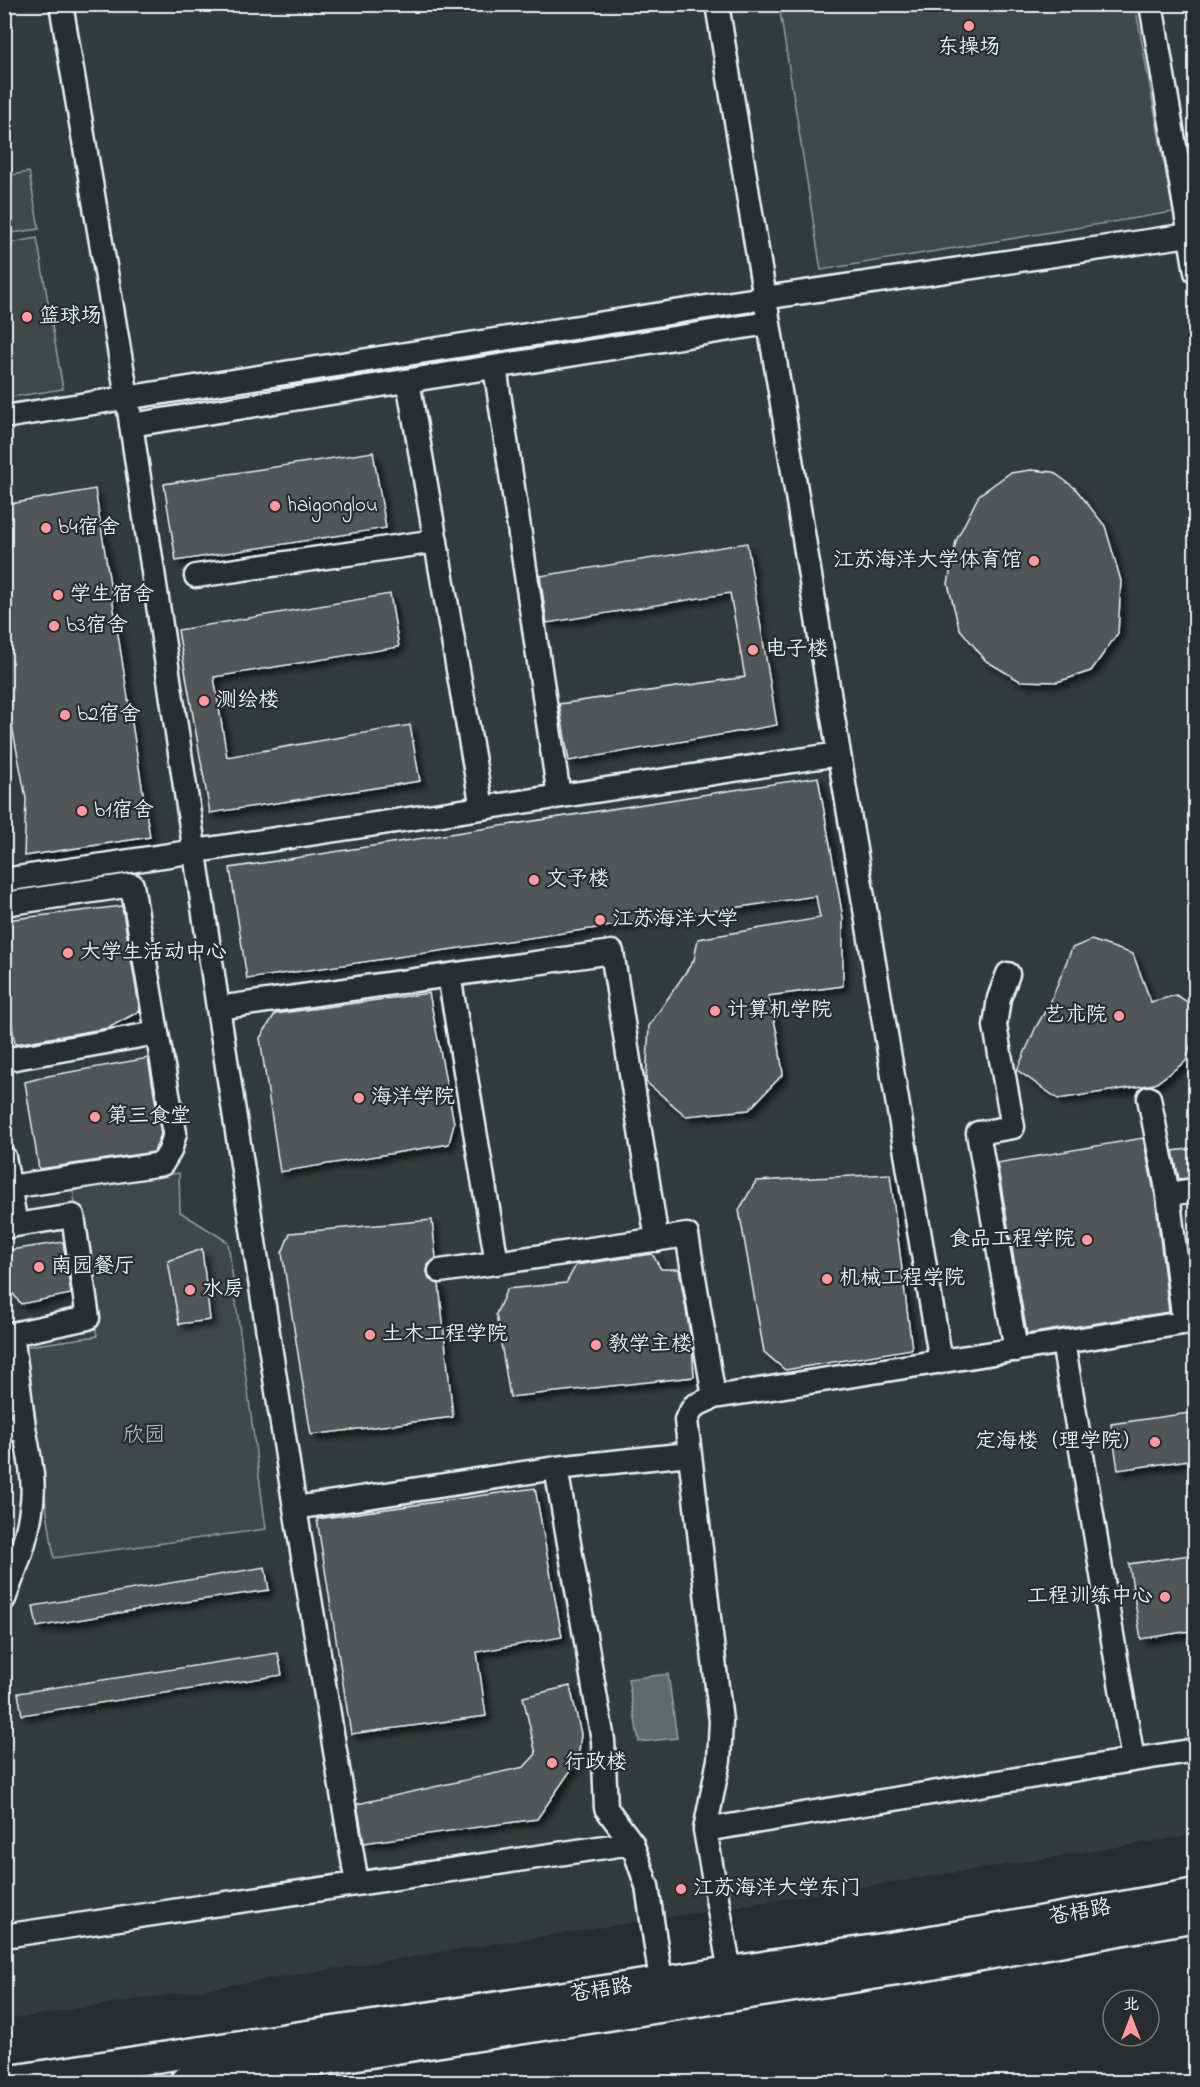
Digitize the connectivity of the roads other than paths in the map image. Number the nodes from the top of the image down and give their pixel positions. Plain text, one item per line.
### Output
1 (61, 4) edge
2 (717, 4) edge
3 (1151, 4) edge
4 (1192, 234) edge
5 (1196, 273) edge
6 (764, 298) junction
7 (768, 323) junction
8 (495, 367) junction
9 (408, 381) junction
10 (127, 397) junction
11 (4, 417) edge
12 (131, 425) junction
13 (436, 541) junction
14 (196, 576) dead end
15 (839, 754) junction
16 (559, 796) junction
17 (482, 807) junction
18 (195, 850) junction
19 (4, 880) edge
20 (4, 904) edge
21 (1008, 974) dead end
22 (449, 975) junction
23 (218, 1008) junction
24 (157, 1033) junction
25 (4, 1060) edge
26 (1149, 1098) dead end
27 (4, 1157) edge
28 (10, 1187) junction
29 (1196, 1190) edge
30 (1168, 1194) junction
31 (10, 1226) edge
32 (657, 1240) junction
33 (497, 1263) junction
34 (440, 1271) dead end
35 (1190, 1322) edge
36 (8, 1334) edge
37 (1063, 1342) junction
38 (1016, 1350) junction
39 (941, 1362) junction
40 (714, 1397) junction
41 (14, 1429) edge
42 (689, 1454) junction
43 (556, 1468) junction
44 (295, 1508) junction
45 (4, 1599) edge
46 (1196, 1750) edge
47 (1133, 1760) junction
48 (705, 1830) junction
49 (632, 1842) junction
50 (357, 1884) junction
51 (1196, 1893) edge
52 (1196, 1917) edge
53 (4, 1936) edge
54 (730, 1972) junction
55 (661, 1982) junction
56 (4, 2081) edge
57 (184, 2082) edge

1 - 10 lane
2 - 6 lane
3 - 4 lane
4 - 5 lane
4 - 6 lane
6 - 7 lane
6 - 10 lane
7 - 8 lane
7 - 15 lane
8 - 9 lane
8 - 16 lane
9 - 12 lane
9 - 13 lane
10 - 11 lane
10 - 12 lane
12 - 18 lane
13 - 14 lane
13 - 17 lane
15 - 16 lane
15 - 39 lane
16 - 17 lane
17 - 18 lane
18 - 19 lane
18 - 23 lane
20 - 24 lane
21 - 38 lane
22 - 23 lane
22 - 32 lane
22 - 33 lane
23 - 44 lane
24 - 25 lane
24 - 28 lane
26 - 30 lane
27 - 28 lane
28 - 31 lane
29 - 30 lane
30 - 35 lane
31 - 36 lane
32 - 33 lane
32 - 40 lane
33 - 34 lane
35 - 37 lane
36 - 41 lane
37 - 38 lane
37 - 47 lane
38 - 39 lane
39 - 40 lane
40 - 42 lane
41 - 45 lane
42 - 43 lane
42 - 48 lane
43 - 44 lane
43 - 49 lane
44 - 50 lane
46 - 47 lane
47 - 48 lane
48 - 54 lane
49 - 50 lane
49 - 55 lane
50 - 53 lane
51 - 54 main road, 苍梧路
52 - 57 main road, 苍梧路
54 - 55 main road, 苍梧路
55 - 56 main road, 苍梧路

